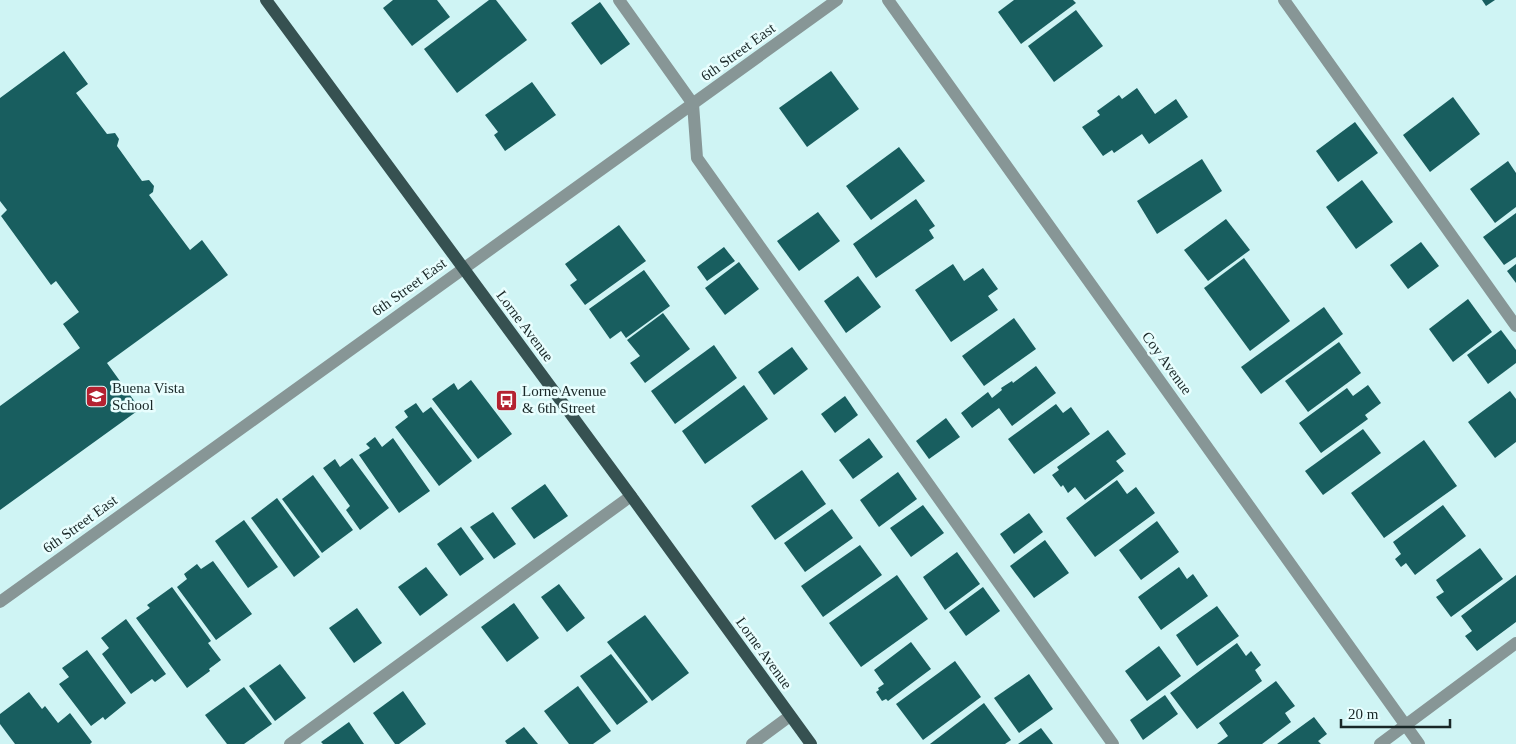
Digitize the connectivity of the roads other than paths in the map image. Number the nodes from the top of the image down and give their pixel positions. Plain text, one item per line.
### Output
1 (266, 0) edge
2 (618, 0) edge
3 (837, 0) edge
4 (888, 0) edge
5 (1284, 0) edge
6 (693, 104) junction
7 (462, 268) junction
8 (1516, 326) edge
9 (631, 496) junction
10 (0, 602) edge
11 (1516, 643) edge
12 (790, 716) junction
13 (1406, 726) junction
14 (290, 744) edge
15 (752, 744) edge
16 (811, 744) edge
17 (1113, 744) edge
18 (1380, 744) edge
19 (1419, 744) edge

1 - 7 main road, Lorne Avenue
2 - 6 street
3 - 6 street, 6th Street East
4 - 13 street, Coy Avenue
5 - 8 street
6 - 7 street, 6th Street East
6 - 17 street
7 - 9 main road, Lorne Avenue
7 - 10 street, 6th Street East
9 - 12 main road, Lorne Avenue
9 - 14 street
11 - 13 street
12 - 15 street
12 - 16 main road, Lorne Avenue
13 - 18 street
13 - 19 street, Coy Avenue

